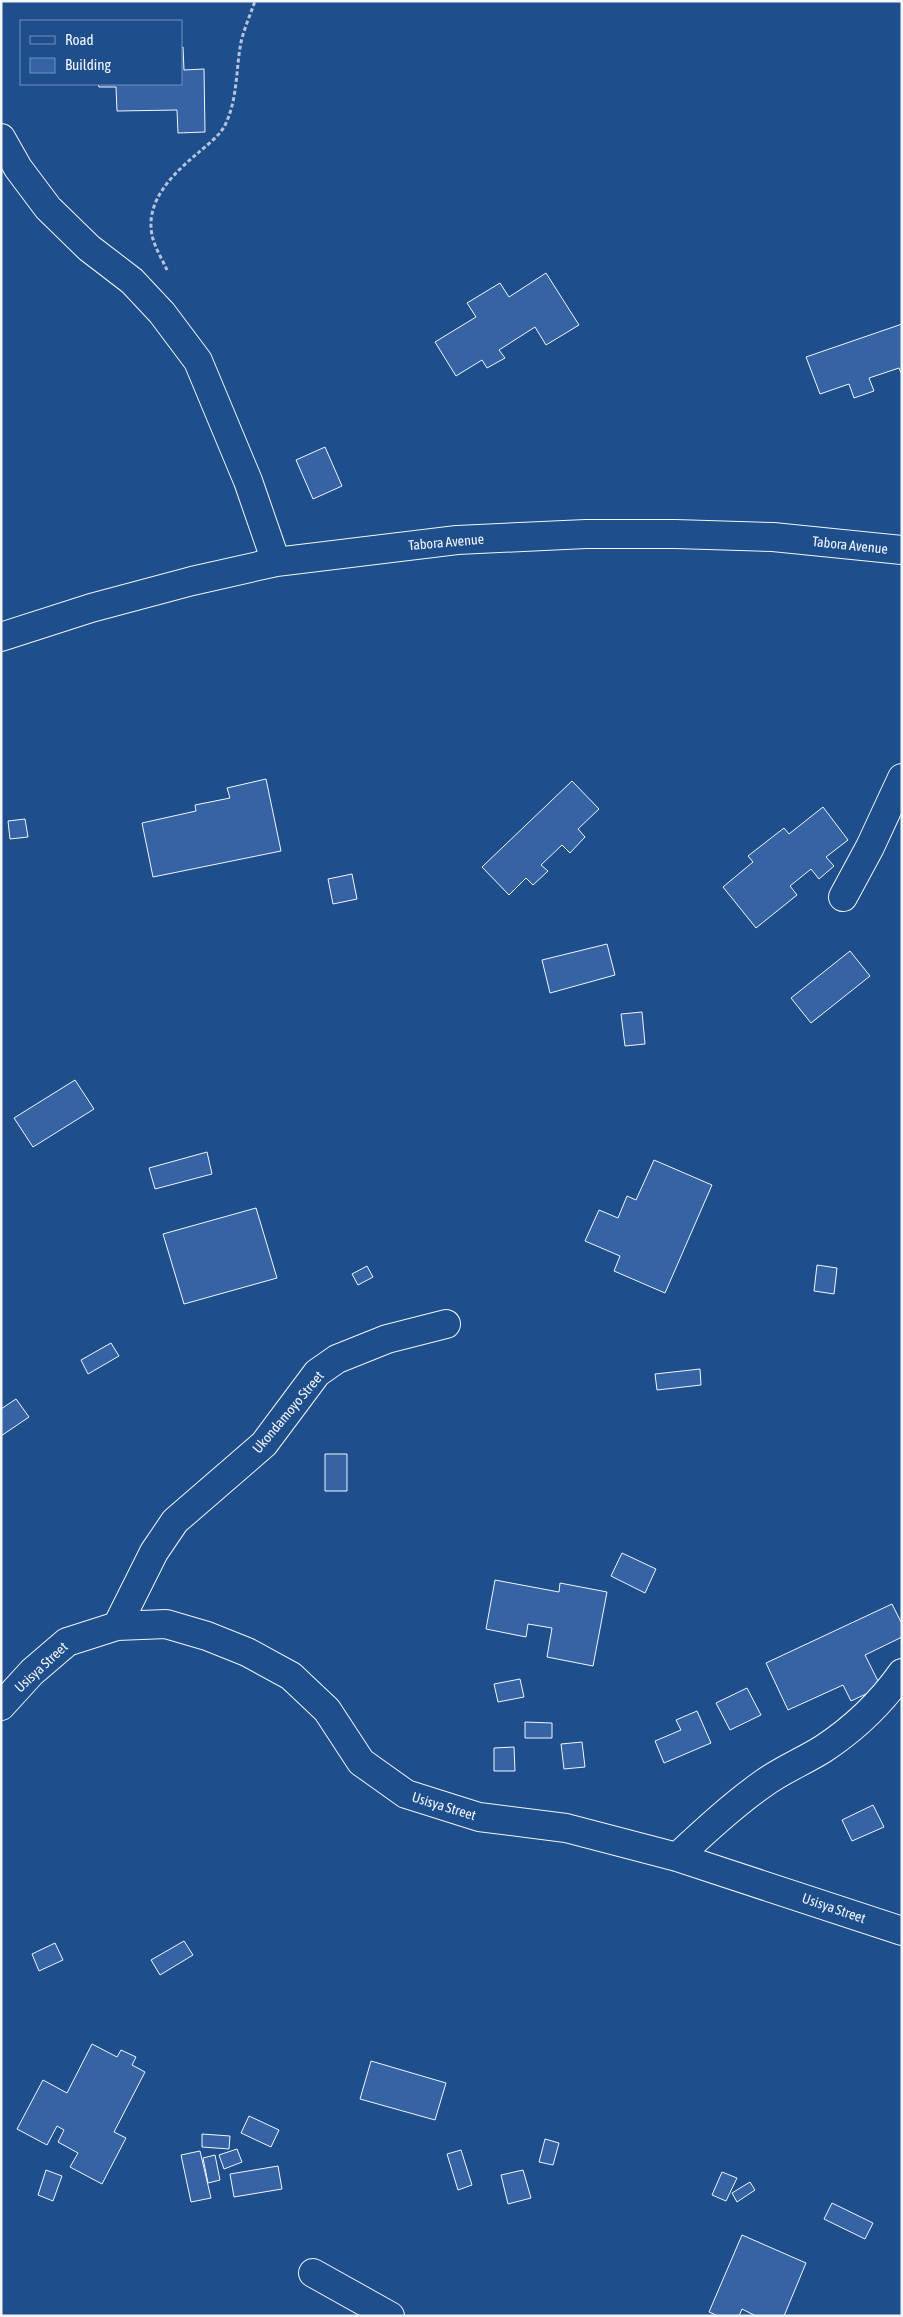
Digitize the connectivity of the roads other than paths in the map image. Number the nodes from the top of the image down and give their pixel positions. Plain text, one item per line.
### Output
1 (1, 138) edge
2 (902, 550) edge
3 (276, 562) junction
4 (1, 637) edge
5 (902, 778) edge
6 (843, 898) dead end
7 (446, 1324) dead end
8 (118, 1626) junction
9 (902, 1673) edge
10 (1, 1706) edge
11 (677, 1857) junction
12 (902, 1931) edge
13 (313, 2273) dead end
14 (390, 2316) edge

1 - 3 street
2 - 3 street, Tabora Avenue
3 - 4 street, Tabora Avenue
5 - 6 street
7 - 8 street, Ukondamoyo Street
8 - 10 street, Usisya Street
8 - 11 street, Usisya Street
9 - 11 street
11 - 12 street, Usisya Street
13 - 14 street

